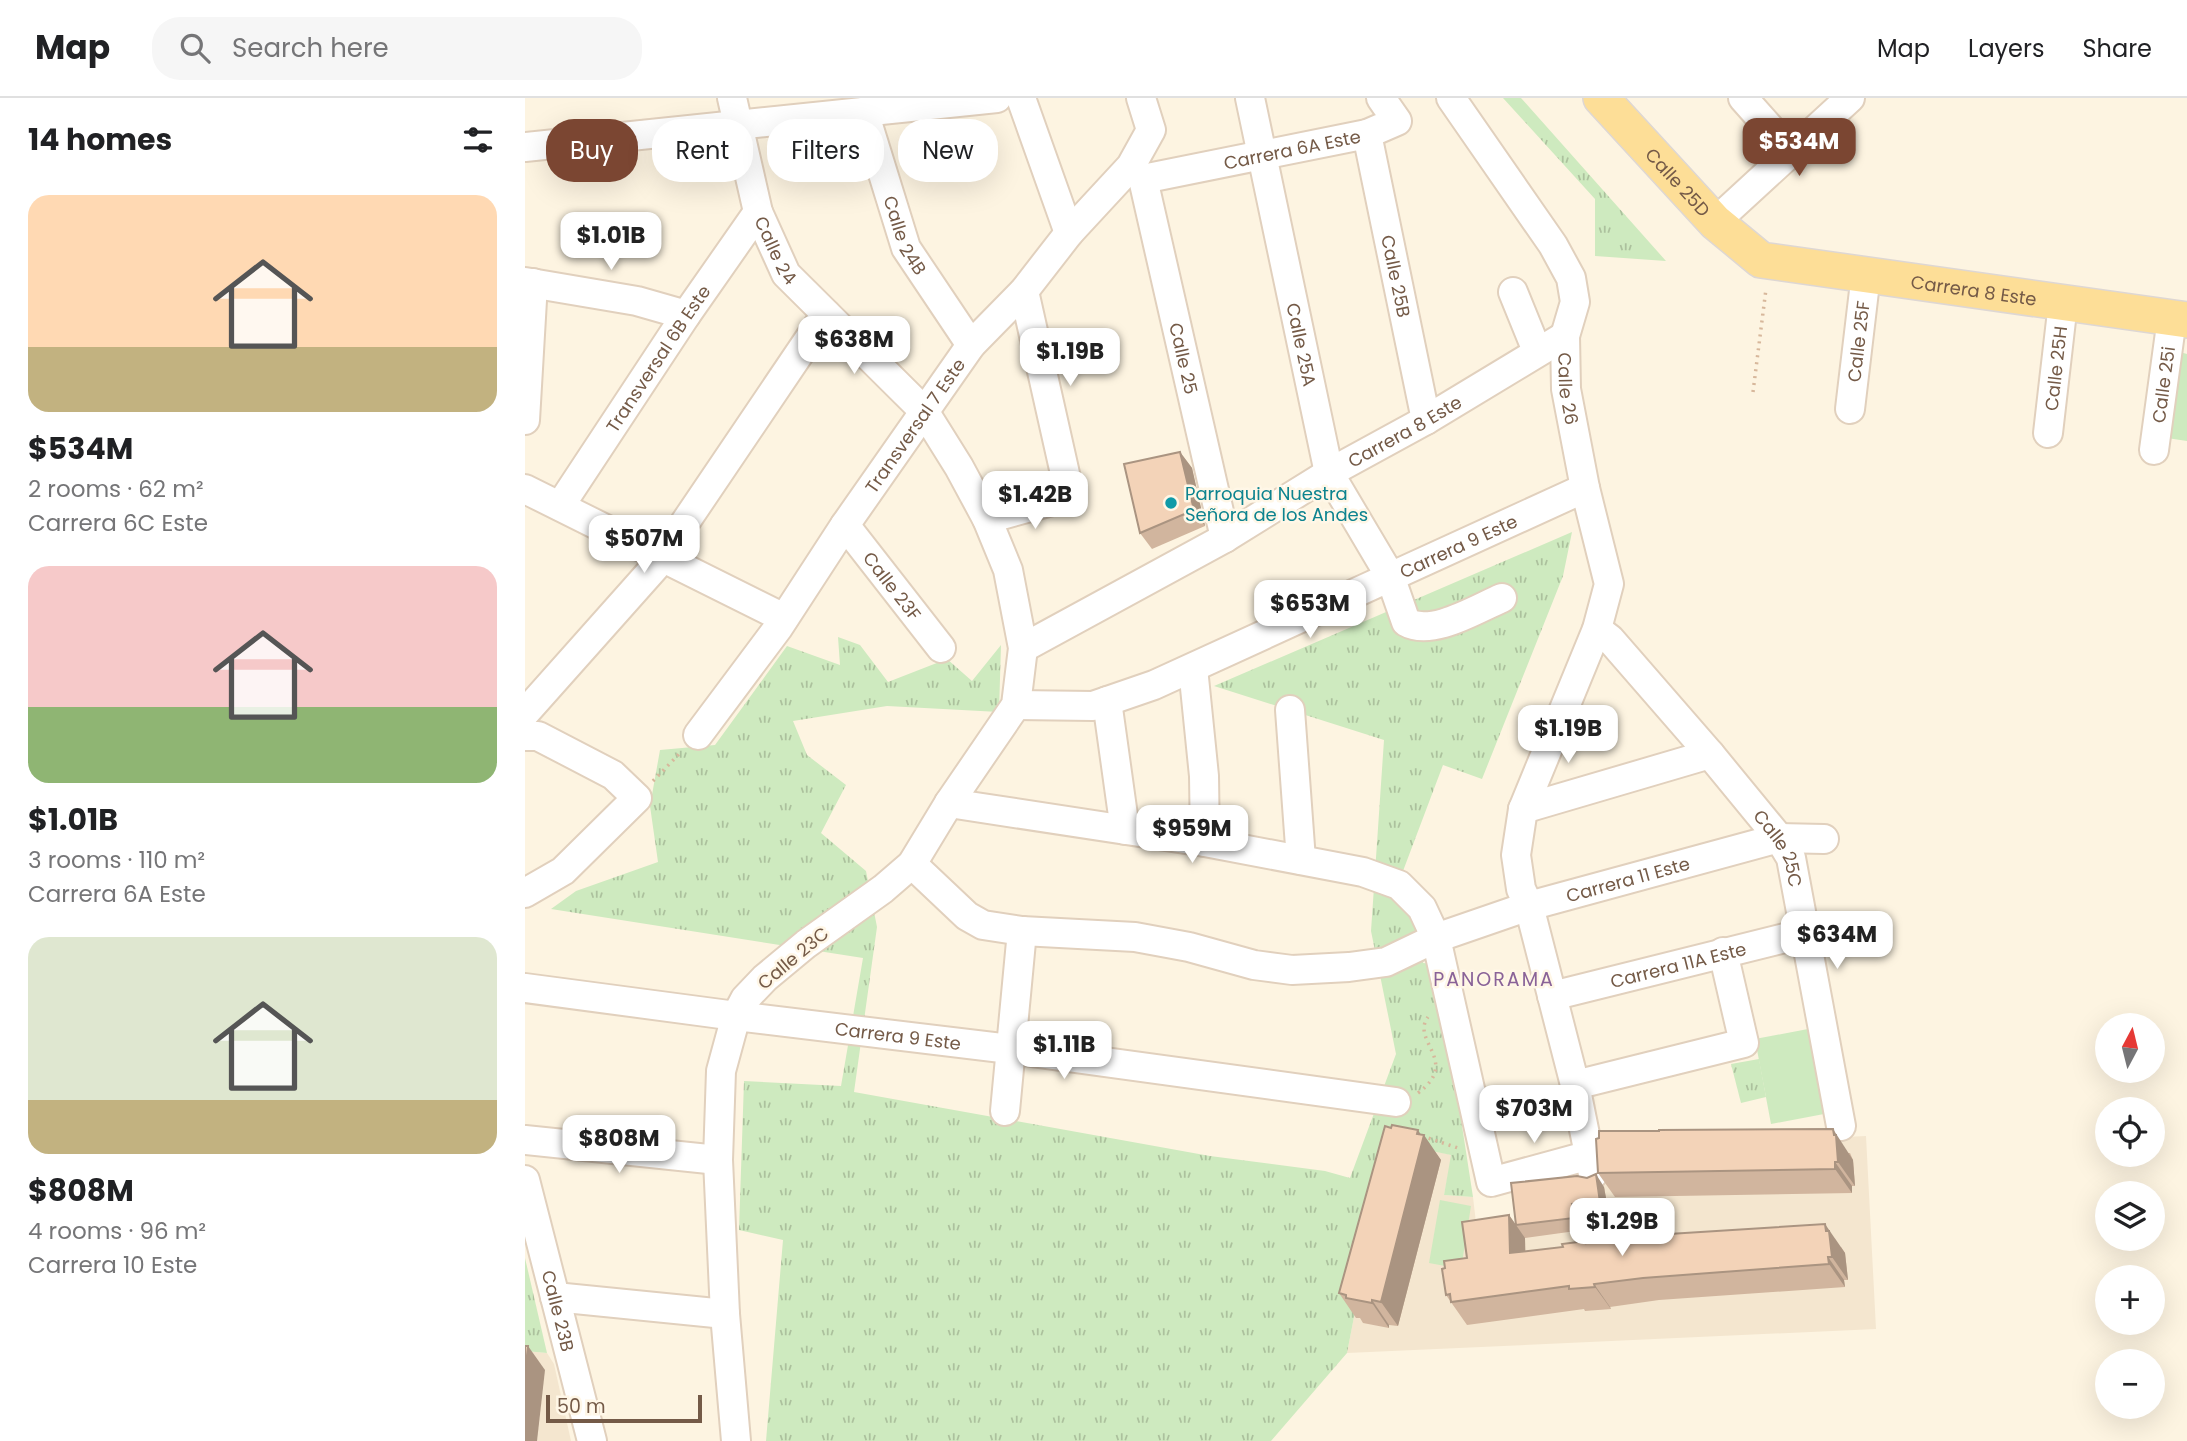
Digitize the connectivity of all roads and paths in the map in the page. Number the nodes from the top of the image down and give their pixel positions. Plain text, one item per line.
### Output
1 (997, 98) edge
2 (1021, 98) edge
3 (1141, 98) edge
4 (1250, 98) edge
5 (1381, 98) edge
6 (1451, 98) edge
7 (1601, 98) edge
8 (1743, 98) edge
9 (1850, 98) edge
10 (734, 111) edge
11 (864, 111) junction
12 (1367, 134) junction
13 (525, 147) edge
14 (1791, 152) junction
15 (1262, 157) junction
16 (1137, 173) junction
17 (758, 212) junction
18 (1714, 222) junction
19 (1069, 233) junction
20 (1766, 262) junction
21 (1866, 274) junction
22 (529, 282) edge
23 (1024, 292) junction
24 (1513, 292) dead end
25 (2063, 303) junction
26 (826, 314) junction
27 (686, 316) junction
28 (2180, 319) edge
29 (1565, 336) junction
30 (971, 345) junction
31 (1538, 351) junction
32 (526, 382) edge
33 (1753, 392) dead end
34 (1850, 409) dead end
35 (924, 411) junction
36 (1426, 419) junction
37 (525, 420) edge
38 (2048, 433) dead end
39 (2154, 450) dead end
40 (1329, 473) junction
41 (1585, 488) junction
42 (525, 489) edge
43 (560, 506) junction
44 (987, 519) junction
45 (845, 525) junction
46 (1225, 538) junction
47 (662, 557) junction
48 (1390, 576) junction
49 (1502, 598) dead end
50 (784, 618) junction
51 (1597, 629) junction
52 (941, 648) dead end
53 (1023, 649) junction
54 (1193, 668) junction
55 (1107, 701) junction
56 (1016, 705) junction
57 (1290, 710) dead end
58 (525, 713) edge
59 (698, 735) joint
60 (525, 736) edge
61 (1710, 754) junction
62 (637, 798) junction
63 (949, 803) junction
64 (1523, 808) junction
65 (1125, 830) junction
66 (1779, 838) junction
67 (1824, 839) dead end
68 (1205, 842) junction
69 (1301, 860) junction
70 (912, 864) junction
71 (525, 893) edge
72 (1529, 906) junction
73 (1022, 931) junction
74 (1805, 933) junction
75 (1436, 938) junction
76 (1723, 952) junction
77 (525, 988) edge
78 (1552, 996) junction
79 (1450, 998) junction
80 (736, 1016) junction
81 (1010, 1049) junction
82 (1575, 1085) junction
83 (1403, 1099) joint
84 (1005, 1111) dead end
85 (1841, 1126) dead end
86 (1413, 1133) edge
87 (525, 1140) edge
88 (718, 1160) junction
89 (1489, 1170) junction
90 (525, 1180) edge
91 (555, 1297) junction
92 (725, 1314) junction
93 (592, 1441) edge
94 (736, 1441) edge

1 - 11 street
2 - 19 street
3 - 16 street, Transversal 7 Este
4 - 15 street, Calle 25A
5 - 12 street, Carrera 6A Este
6 - 29 street, Calle 26
7 - 18 main road, Calle 25D
8 - 14 street
9 - 14 street
10 - 11 street
10 - 13 street
10 - 17 street, Calle 24
11 - 30 street, Calle 24B
12 - 15 street, Carrera 6A Este
12 - 36 street, Calle 25B
14 - 18 street
15 - 16 street, Carrera 6A Este
15 - 40 street, Calle 25A
16 - 19 street, Transversal 7 Este
16 - 46 street, Calle 25
17 - 26 street, Calle 24
17 - 27 street, Transversal 6B Este
18 - 20 main road, Calle 25D
19 - 23 street, Transversal 7 Este
20 - 21 main road, Carrera 8 Este
20 - 33 path
21 - 25 main road, Carrera 8 Este
21 - 34 street, Calle 25F
22 - 27 street
22 - 32 street
23 - 30 street, Transversal 7 Este
23 - 44 street
24 - 31 street
25 - 28 main road, Carrera 8 Este
25 - 38 street, Calle 25H
26 - 35 street, Calle 24
26 - 47 street
27 - 43 street, Transversal 6B Este
28 - 39 street, Calle 25i
29 - 31 street, Carrera 8 Este
29 - 41 street, Calle 26
30 - 35 street, Transversal 7 Este
31 - 36 street, Carrera 8 Este
32 - 37 street
35 - 44 street, Calle 24
35 - 45 street, Transversal 7 Este
36 - 40 street, Carrera 8 Este
40 - 46 street, Carrera 8 Este
40 - 48 street, Calle 25A
41 - 48 street, Carrera 9 Este
41 - 51 street, Calle 26
42 - 43 street
43 - 47 street
44 - 53 street, Calle 24
45 - 50 street, Transversal 7 Este
45 - 52 street, Calle 23F
46 - 53 street, Carrera 8 Este
47 - 50 street
47 - 58 street
48 - 49 street, Calle 25A
48 - 54 street, Carrera 9 Este
50 - 59 street, Transversal 7 Este
51 - 61 street, Calle 25C
51 - 64 street, Calle 26
53 - 56 street, Calle 24
54 - 55 street, Carrera 9 Este
54 - 68 street
55 - 56 street, Carrera 9 Este
55 - 65 street
56 - 63 street, Calle 23C
57 - 69 street
59 - 62 path
60 - 62 street
61 - 64 street
61 - 66 street, Calle 25C
62 - 71 street
63 - 65 street
63 - 70 street, Calle 23C
64 - 72 street, Calle 26
65 - 68 street
66 - 67 street, Carrera 11 Este
66 - 72 street, Carrera 11 Este
66 - 74 street, Calle 25C
68 - 69 street
69 - 75 street
70 - 73 street, Carrera 11 Este
70 - 80 street, Calle 23C
72 - 75 street, Carrera 11 Este
72 - 78 street
73 - 75 street, Carrera 11 Este
73 - 81 street
74 - 76 street, Carrera 11A Este
74 - 85 street, Calle 25C
75 - 79 street
76 - 78 street, Carrera 11A Este
76 - 82 street
77 - 80 street, Carrera 9 Este
78 - 82 street
79 - 83 path
79 - 89 street
80 - 81 street, Carrera 9 Este
80 - 88 street, Calle 23C
81 - 83 street, Carrera 9 Este
81 - 84 street
82 - 89 street
86 - 89 path
87 - 88 street
88 - 92 street, Calle 23C
90 - 91 street, Calle 23B
91 - 92 street
91 - 93 street, Calle 23B
92 - 94 street, Calle 23C

